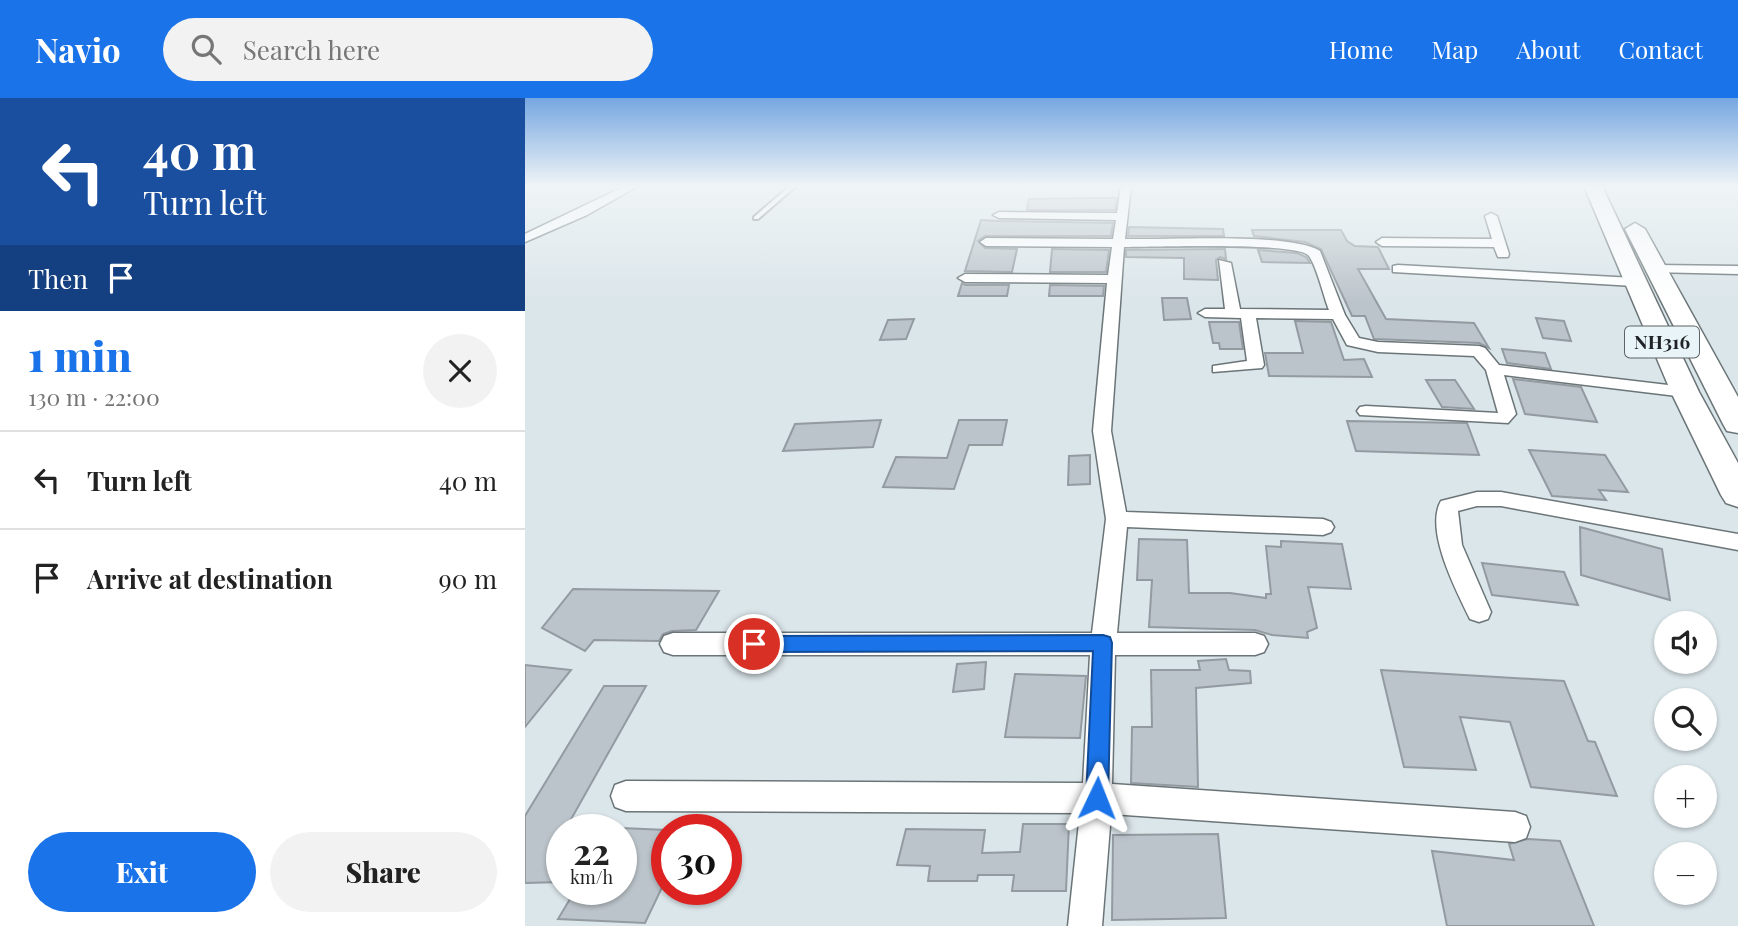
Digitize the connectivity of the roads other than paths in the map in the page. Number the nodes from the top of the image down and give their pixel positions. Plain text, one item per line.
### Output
1 (555, 225) edge
2 (1120, 225) edge
3 (1494, 225) edge
4 (1616, 225) edge
5 (1627, 225) edge
6 (525, 237) edge
7 (986, 242) dead end
8 (1382, 242) dead end
9 (1119, 243) junction
10 (1500, 243) junction
11 (1224, 263) dead end
12 (1398, 269) dead end
13 (1738, 270) edge
14 (1511, 274) junction
15 (1645, 275) junction
16 (965, 278) dead end
17 (1114, 279) junction
18 (1206, 313) dead end
19 (1240, 313) junction
20 (1338, 314) junction
21 (1219, 369) dead end
22 (1494, 369) junction
23 (1685, 392) junction
24 (1366, 411) dead end
25 (1738, 424) edge
26 (1738, 495) edge
27 (1117, 519) junction
28 (1323, 527) dead end
29 (1738, 542) edge
30 (1479, 612) dead end
31 (1103, 643) junction
32 (673, 644) dead end
33 (1255, 644) dead end
34 (626, 796) dead end
35 (1097, 798) junction
36 (1515, 827) dead end
37 (1085, 926) edge

1 - 6 street
2 - 9 street
3 - 10 street
4 - 15 highway, NH316
5 - 15 highway, NH316
7 - 9 street
8 - 10 street
9 - 17 street
9 - 20 street
10 - 14 street
11 - 19 street
12 - 14 street
13 - 15 street
14 - 15 street
15 - 23 highway, NH316
15 - 25 highway, NH316
16 - 17 street
17 - 27 street
18 - 19 street
19 - 20 street
19 - 21 street
20 - 22 street
22 - 23 street
22 - 24 street
23 - 26 highway, NH316
27 - 28 street
27 - 31 street
29 - 30 street
31 - 32 street
31 - 33 street
31 - 35 street
34 - 35 street
35 - 36 street
35 - 37 street

